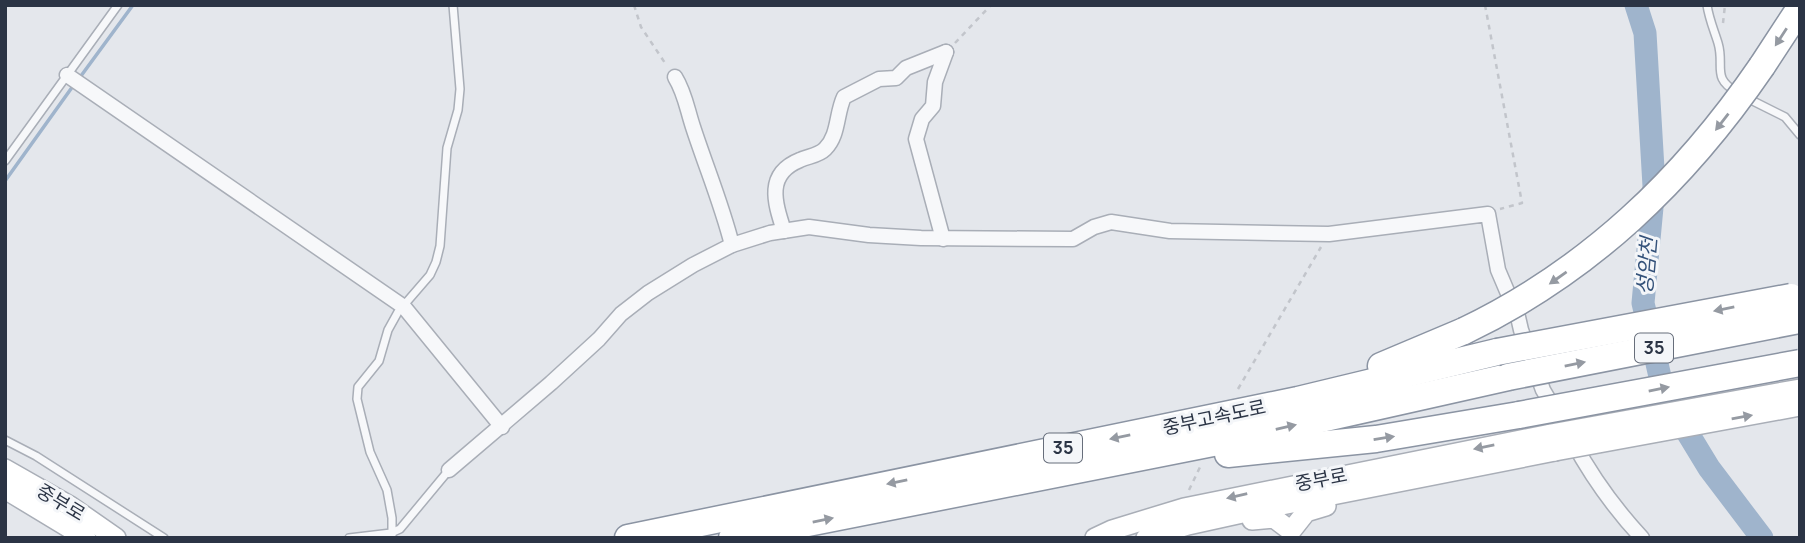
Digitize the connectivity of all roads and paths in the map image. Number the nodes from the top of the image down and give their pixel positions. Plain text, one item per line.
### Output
1 (118, 5) edge
2 (453, 5) edge
3 (634, 5) edge
4 (991, 5) edge
5 (1485, 5) edge
6 (1707, 5) edge
7 (1800, 8) edge
8 (946, 52) junction
9 (675, 77) joint
10 (73, 80) junction
11 (1800, 135) edge
12 (5, 160) edge
13 (1488, 214) junction
14 (784, 231) junction
15 (1329, 234) junction
16 (943, 239) junction
17 (733, 245) junction
18 (404, 307) junction
19 (1797, 308) edge
20 (1800, 363) edge
21 (1238, 389) dead end
22 (1800, 389) edge
23 (1275, 405) junction
24 (1800, 407) edge
25 (502, 427) junction
26 (5, 440) edge
27 (1553, 443) junction
28 (1203, 461) dead end
29 (5, 469) edge
30 (449, 470) joint
31 (1073, 471) junction
32 (1439, 474) junction
33 (5, 489) edge
34 (1189, 490) dead end
35 (1188, 525) junction
36 (1292, 534) edge
37 (392, 536) edge
38 (86, 538) edge
39 (116, 538) edge
40 (164, 538) edge
41 (349, 538) edge
42 (628, 538) edge
43 (732, 538) edge
44 (1095, 538) edge
45 (1146, 538) edge
46 (1642, 538) edge

1 - 10 lane
2 - 18 lane
3 - 9 path
4 - 8 path
5 - 13 path
6 - 11 lane
7 -> 23 highway, bridge
8 - 14 street
8 - 16 street
9 - 17 street
10 - 12 lane
10 - 18 street
13 - 15 street
13 - 46 street
14 - 16 street
14 - 17 street
15 - 16 street
15 - 21 path
17 - 25 street
18 - 25 street
18 - 37 lane
19 -> 23 highway, 중부고속도로 / 35, bridge
31 -> 19 highway, 중부고속도로 / 35, bridge
31 -> 20 highway, bridge
22 - 27 main road, bridge
23 -> 42 highway, 중부고속도로 / 35
27 -> 24 main road, bridge
25 - 30 street
26 - 40 lane
27 - 32 main road, 중부로
27 -> 44 main road, 중부로
28 - 34 path
29 - 39 main road, 중부로
30 - 37 lane
43 -> 31 highway, 중부고속도로 / 35
32 - 35 main road, 중부로
32 - 36 main road
33 - 38 main road, 중부로
35 - 36 main road
35 - 45 main road, 중부로
37 - 41 lane

